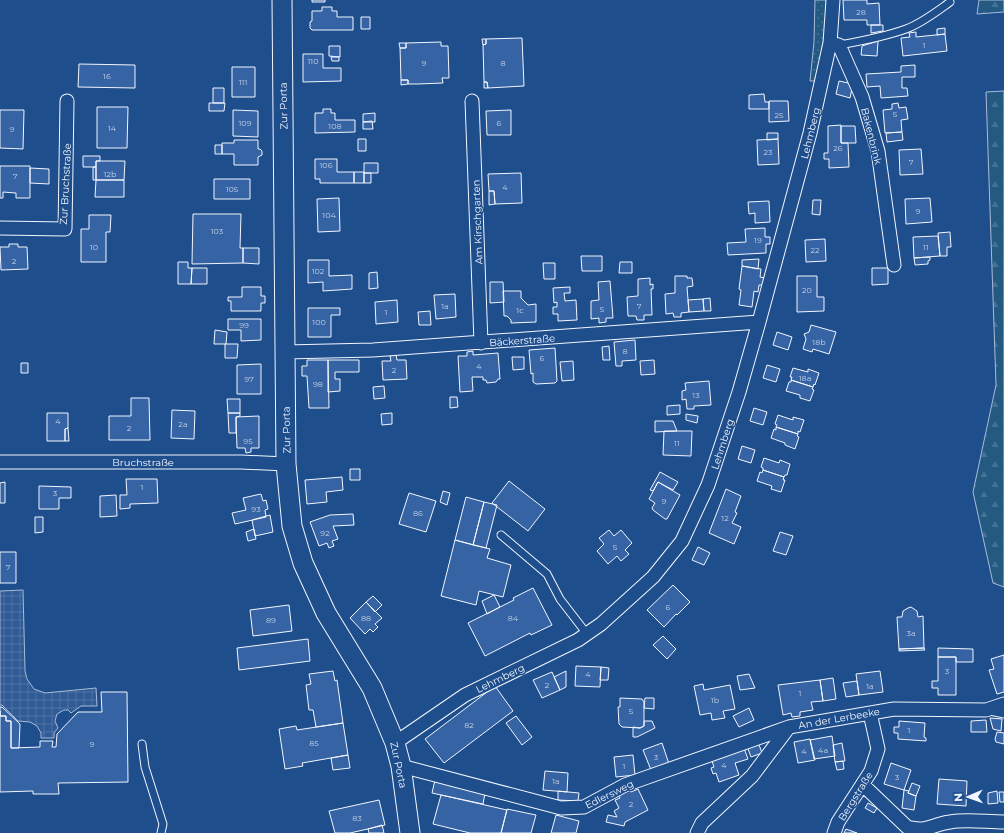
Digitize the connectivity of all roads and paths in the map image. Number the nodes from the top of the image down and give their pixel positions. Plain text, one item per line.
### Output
1 (282, 0) edge
2 (833, 0) edge
3 (950, 2) dead end
4 (834, 44) junction
5 (68, 101) dead end
6 (472, 101) dead end
7 (0, 228) edge
8 (894, 265) dead end
9 (759, 322) junction
10 (481, 343) junction
11 (285, 352) junction
12 (0, 462) edge
13 (286, 464) junction
14 (501, 535) dead end
15 (587, 634) junction
16 (1004, 704) edge
17 (986, 710) junction
18 (870, 713) junction
19 (1004, 714) edge
20 (789, 727) junction
21 (395, 742) junction
22 (142, 744) dead end
23 (401, 766) junction
24 (863, 785) junction
25 (1004, 822) edge
26 (985, 827) edge
27 (161, 833) edge
28 (410, 833) edge
29 (697, 833) edge
30 (834, 833) edge

1 - 11 main road, Zur Porta
2 - 4 street, Lehmberg
3 - 4 lane
4 - 8 street, Bakenbrink
4 - 9 street, Lehmberg
5 - 7 street, Zur Bruchstraße
6 - 10 street, Am Kirschgarten
9 - 10 street, Bäckerstraße
9 - 15 street, Lehmberg
10 - 11 street, Bäckerstraße
11 - 13 main road, Zur Porta
12 - 13 street, Bruchstraße
13 - 21 main road, Zur Porta
14 - 15 lane
15 - 21 street, Lehmberg
16 - 17 street, An der Lerbeeke
17 - 18 street, An der Lerbeeke
17 - 19 lane
18 - 20 street, An der Lerbeeke
18 - 24 street, Bergstraße
20 - 23 street, Edlersweg
20 - 29 street, An der Lerbeeke
21 - 23 main road, Zur Porta
22 - 27 lane
23 - 28 main road, Zur Porta
24 - 26 street
24 - 30 street, Bergstraße
25 - 26 street

